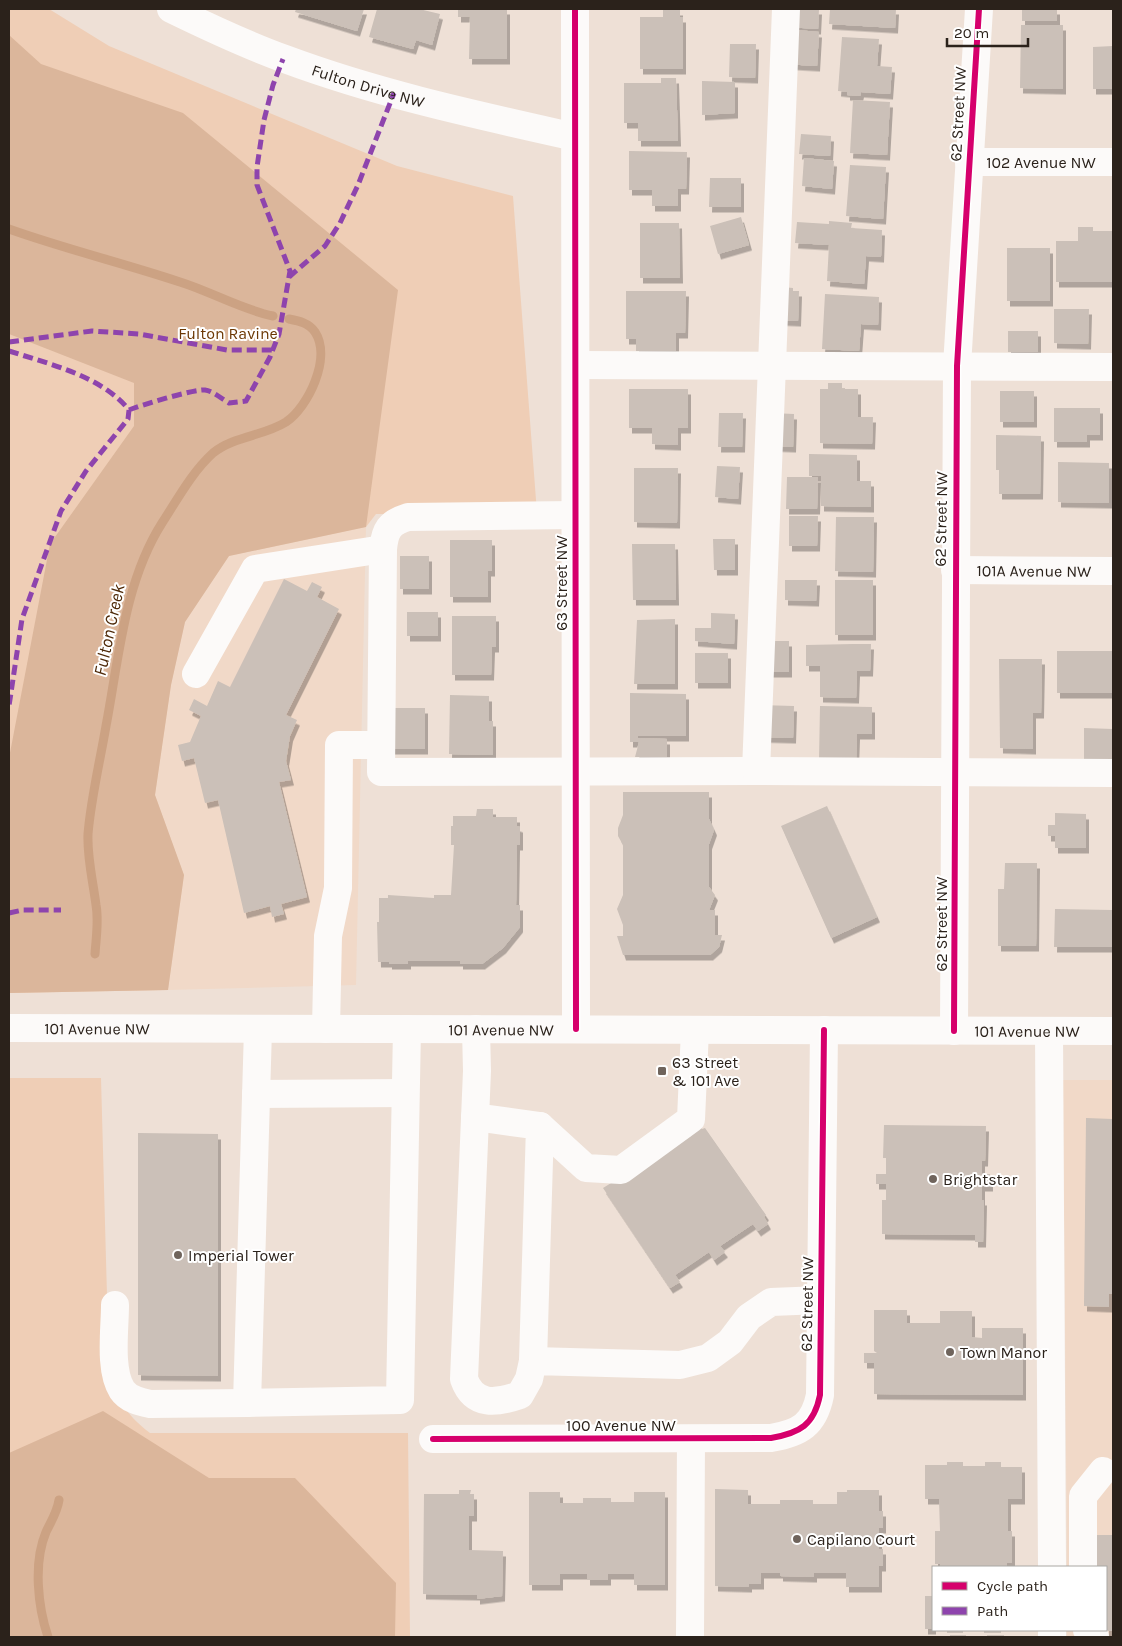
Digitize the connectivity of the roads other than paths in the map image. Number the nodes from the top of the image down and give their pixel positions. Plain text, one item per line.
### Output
1 (171, 9) edge
2 (575, 9) edge
3 (786, 9) edge
4 (978, 9) edge
5 (574, 136) junction
6 (969, 162) junction
7 (1113, 162) edge
8 (576, 365) junction
9 (771, 365) junction
10 (957, 366) junction
11 (1113, 367) edge
12 (575, 515) junction
13 (383, 549) junction
14 (955, 570) junction
15 (1113, 571) edge
16 (196, 674) dead end
17 (380, 745) junction
18 (575, 771) junction
19 (756, 771) junction
20 (955, 773) junction
21 (1113, 773) edge
22 (9, 1028) edge
23 (258, 1029) junction
24 (326, 1029) junction
25 (407, 1029) junction
26 (476, 1029) junction
27 (576, 1029) junction
28 (695, 1030) junction
29 (824, 1030) junction
30 (954, 1031) junction
31 (1049, 1031) junction
32 (1113, 1031) edge
33 (405, 1093) junction
34 (256, 1094) junction
35 (475, 1116) junction
36 (540, 1126) junction
37 (821, 1300) junction
38 (115, 1305) dead end
39 (533, 1361) junction
40 (247, 1403) junction
41 (805, 1425) joint
42 (433, 1439) dead end
43 (690, 1439) junction
44 (1102, 1471) dead end
45 (1052, 1566) edge
46 (1083, 1566) edge
47 (690, 1637) edge

1 - 5 street, Fulton Drive NW
2 - 5 street, 63 Street NW
3 - 9 street
4 - 6 street, 62 Street NW
5 - 8 street, 63 Street NW
6 - 7 street, 102 Avenue NW
6 - 10 street, 62 Street NW
8 - 9 street
8 - 12 street, 63 Street NW
9 - 10 street
9 - 19 street
10 - 11 street
10 - 14 street, 62 Street NW
12 - 13 street
12 - 18 street, 63 Street NW
13 - 16 street
13 - 17 street
14 - 15 street, 101A Avenue NW
14 - 20 street, 62 Street NW
17 - 18 street
17 - 24 street
18 - 19 street
18 - 27 street, 63 Street NW
19 - 20 street
20 - 21 street
20 - 30 street, 62 Street NW
22 - 23 street, 101 Avenue NW
23 - 24 street, 101 Avenue NW
23 - 34 street
24 - 25 street, 101 Avenue NW
25 - 26 street, 101 Avenue NW
25 - 33 street
26 - 27 street, 101 Avenue NW
26 - 35 street
27 - 28 street, 101 Avenue NW
28 - 29 street, 101 Avenue NW
28 - 36 street
29 - 30 street, 101 Avenue NW
29 - 37 street, 62 Street NW
30 - 31 street, 101 Avenue NW
31 - 32 street, 101 Avenue NW
31 - 45 street
33 - 34 street
33 - 40 street
34 - 40 street
35 - 36 street
35 - 39 street
36 - 39 street
37 - 39 street
37 - 41 street, 62 Street NW
38 - 40 street
41 - 43 street, 100 Avenue NW
42 - 43 street, 100 Avenue NW
43 - 47 street
44 - 46 street

